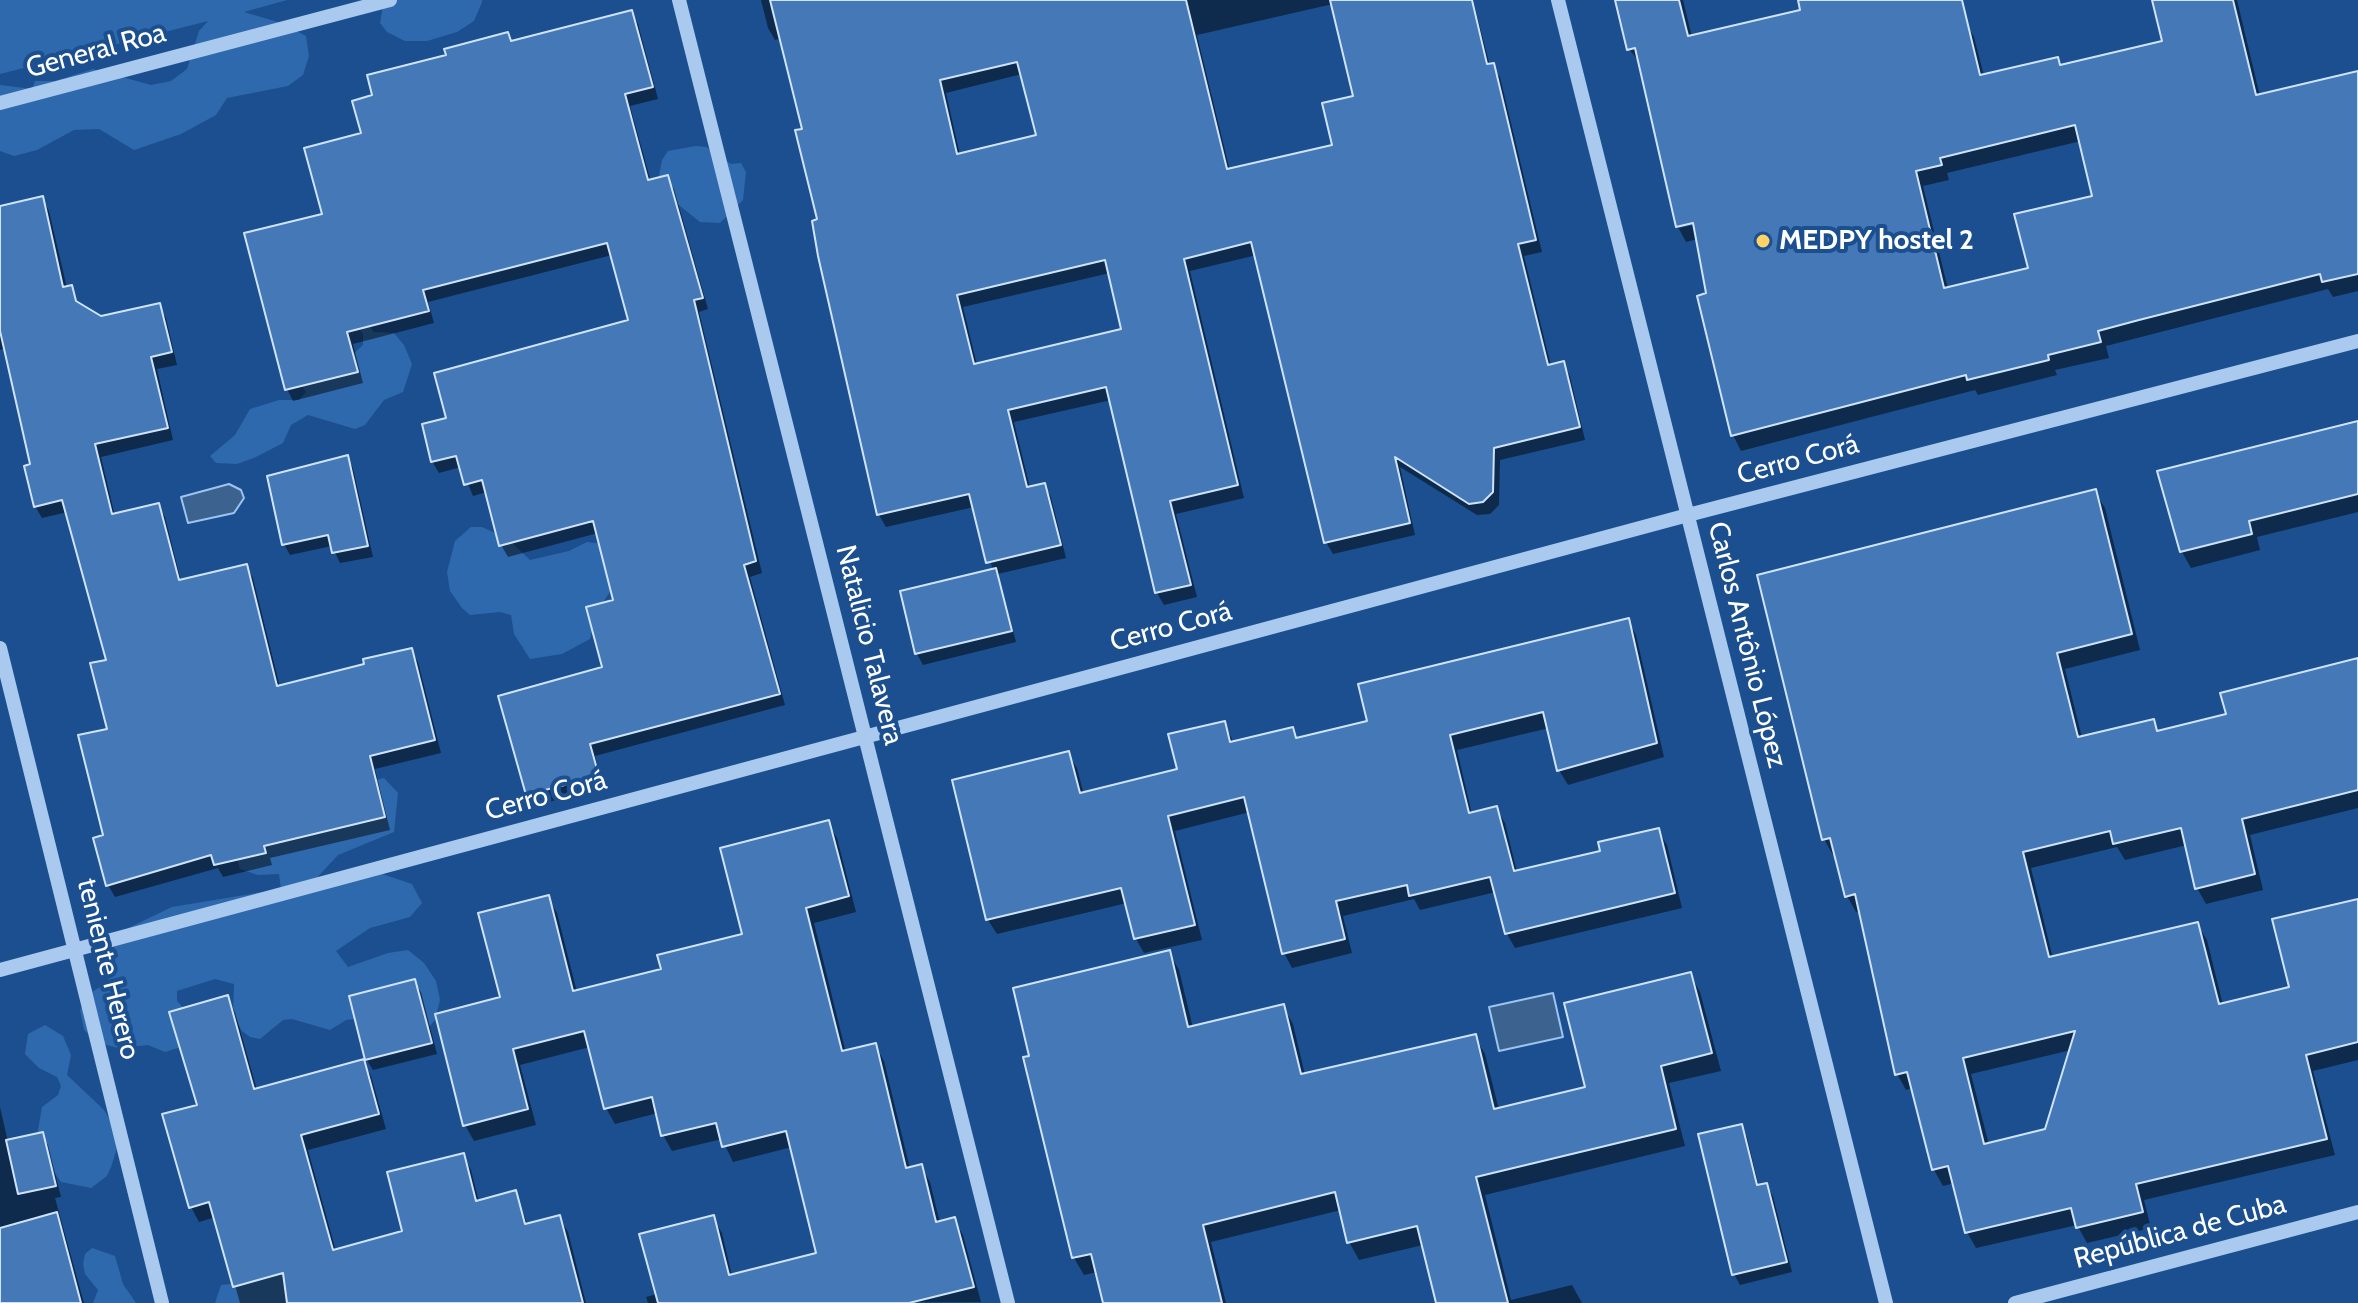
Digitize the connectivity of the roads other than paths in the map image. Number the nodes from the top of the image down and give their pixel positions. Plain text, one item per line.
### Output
1 (390, 0) edge
2 (679, 0) edge
3 (1558, 0) edge
4 (0, 103) edge
5 (2358, 341) edge
6 (1688, 515) junction
7 (0, 648) edge
8 (866, 737) junction
9 (77, 949) junction
10 (0, 970) edge
11 (2358, 1212) edge
12 (162, 1303) edge
13 (1008, 1303) edge
14 (1886, 1303) edge
15 (2015, 1303) edge

1 - 4 street, General Roa
2 - 8 street, Natalicio Talavera
3 - 6 street, Carlos Antônio López
5 - 6 street, Cerro Corá
6 - 8 street, Cerro Corá
6 - 14 street, Carlos Antônio López
7 - 9 street, teniente Herero
8 - 9 street, Cerro Corá
8 - 13 street, Natalicio Talavera
9 - 10 street, Cerro Corá
9 - 12 street, teniente Herero
11 - 15 street, República de Cuba

